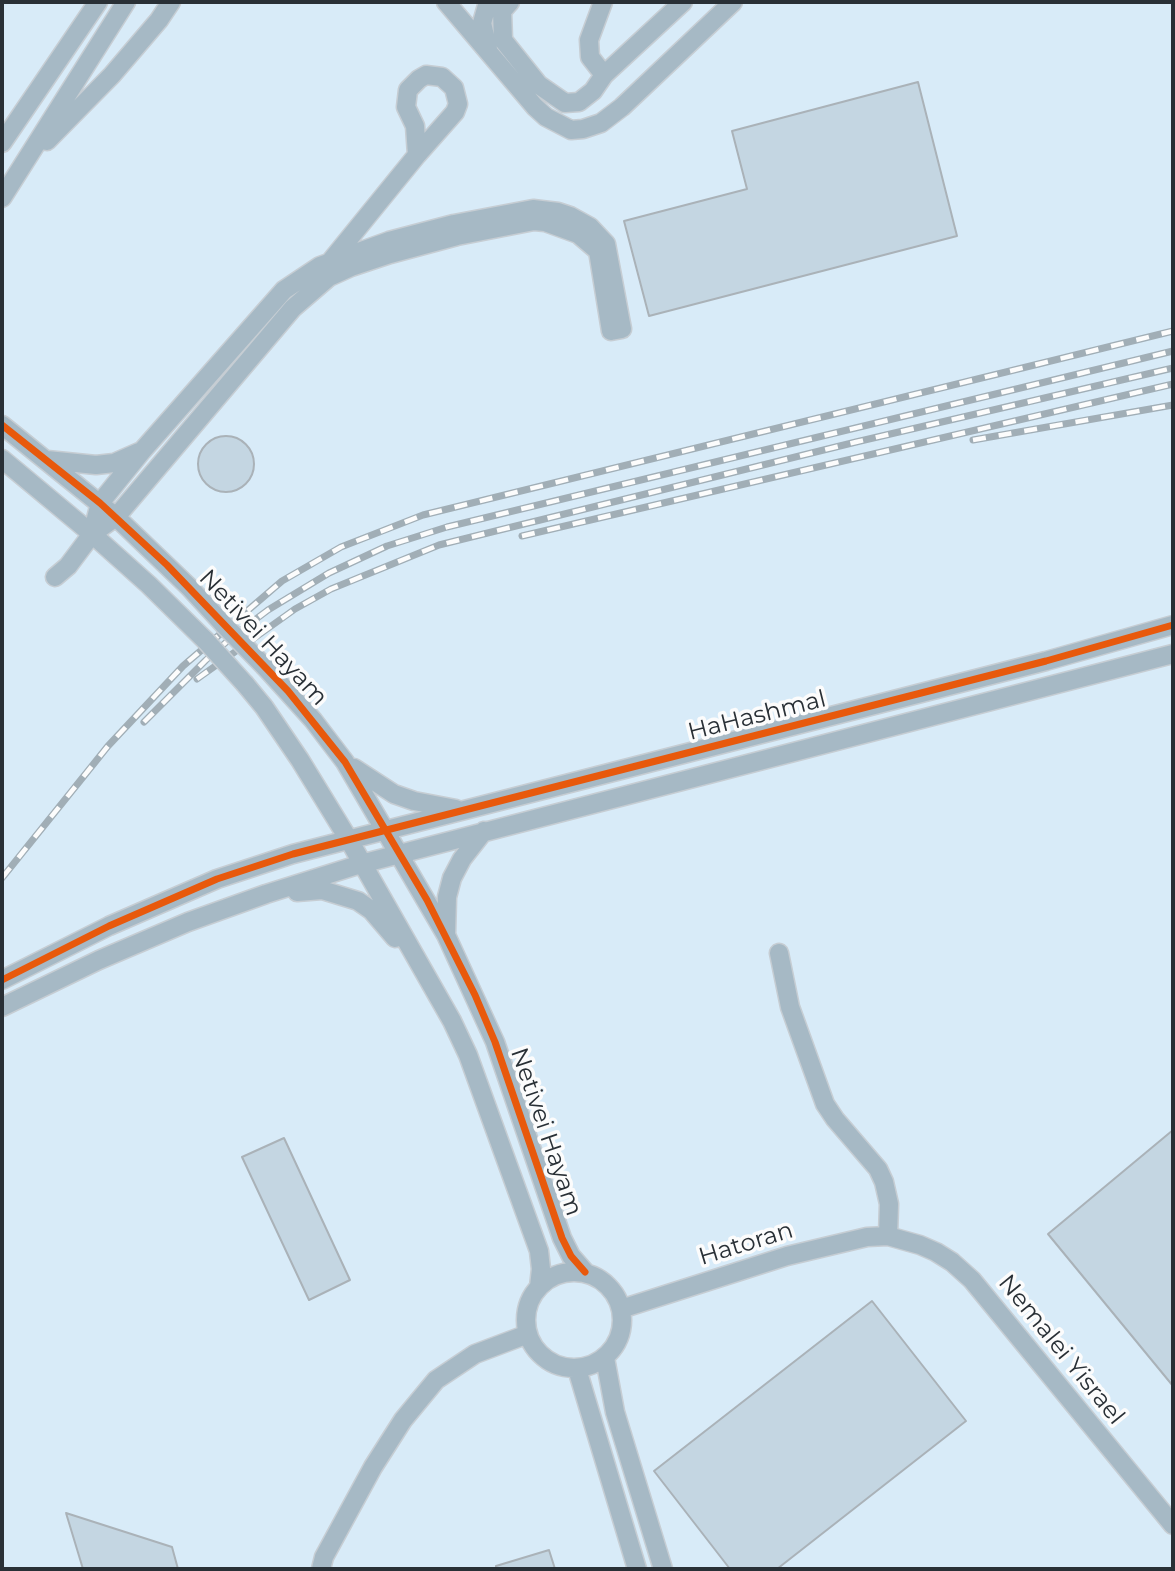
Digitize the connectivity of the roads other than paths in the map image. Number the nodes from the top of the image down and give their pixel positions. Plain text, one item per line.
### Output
1 (98, 2) edge
2 (126, 2) edge
3 (171, 2) edge
4 (446, 2) edge
5 (488, 2) edge
6 (510, 2) edge
7 (603, 2) edge
8 (683, 2) edge
9 (733, 2) edge
10 (489, 54) junction
11 (604, 75) junction
12 (2, 143) edge
13 (417, 155) dead end
14 (20, 169) junction
15 (2, 198) edge
16 (329, 262) junction
17 (293, 309) junction
18 (2, 425) edge
19 (142, 451) junction
20 (2, 459) edge
21 (46, 460) junction
22 (100, 503) junction
23 (116, 517) junction
24 (92, 534) junction
25 (55, 577) dead end
26 (1173, 625) edge
27 (1173, 654) edge
28 (345, 762) junction
29 (463, 810) junction
30 (386, 830) junction
31 (484, 831) junction
32 (349, 840) junction
33 (400, 853) junction
34 (361, 864) junction
35 (265, 894) junction
36 (446, 935) junction
37 (779, 953) dead end
38 (423, 972) junction
39 (2, 980) edge
40 (2, 1007) edge
41 (888, 1236) junction
42 (585, 1272) junction
43 (539, 1286) junction
44 (621, 1309) junction
45 (528, 1334) junction
46 (605, 1357) junction
47 (577, 1368) junction
48 (1173, 1525) edge
49 (321, 1569) edge
50 (637, 1569) edge
51 (663, 1569) edge

1 - 12 street
2 - 14 street
3 - 14 street
4 - 10 street
5 - 10 street
6 - 11 street
7 - 11 street
8 - 11 street
9 - 10 street
13 - 16 street
14 - 15 street
16 - 17 street
16 - 17 street
16 - 19 street
17 - 23 street
18 - 21 street, Netivei Hayam
19 - 21 street
19 - 22 street
20 - 24 street, Netivei Hayam
21 - 22 street, Netivei Hayam
22 - 23 street, Netivei Hayam
22 - 24 street
23 - 24 street
23 - 28 street, Netivei Hayam, bridge
24 - 25 street
24 - 32 street, Netivei Hayam, bridge
26 - 29 street, HaHashmal
27 - 31 street, HaHashmal
28 - 29 street
28 - 30 street, Netivei Hayam
29 - 30 street, HaHashmal
30 - 32 street, HaHashmal
30 - 33 street, Netivei Hayam
31 - 33 street, HaHashmal
31 - 36 street
32 - 34 street, Netivei Hayam
32 - 39 street, HaHashmal
33 - 34 street, HaHashmal
33 - 36 street, Netivei Hayam
34 - 35 street, HaHashmal
34 - 38 street, Netivei Hayam
35 - 38 street
35 - 40 street
36 - 42 street, Netivei Hayam
37 - 41 street
38 - 43 street, Netivei Hayam
41 - 44 street, Hatoran
41 - 48 street, Nemalei Yisrael
42 - 43 street
42 - 44 street
43 - 45 street
44 - 46 street
45 - 47 street
45 - 49 street
46 - 47 street
46 - 51 street
47 - 50 street

